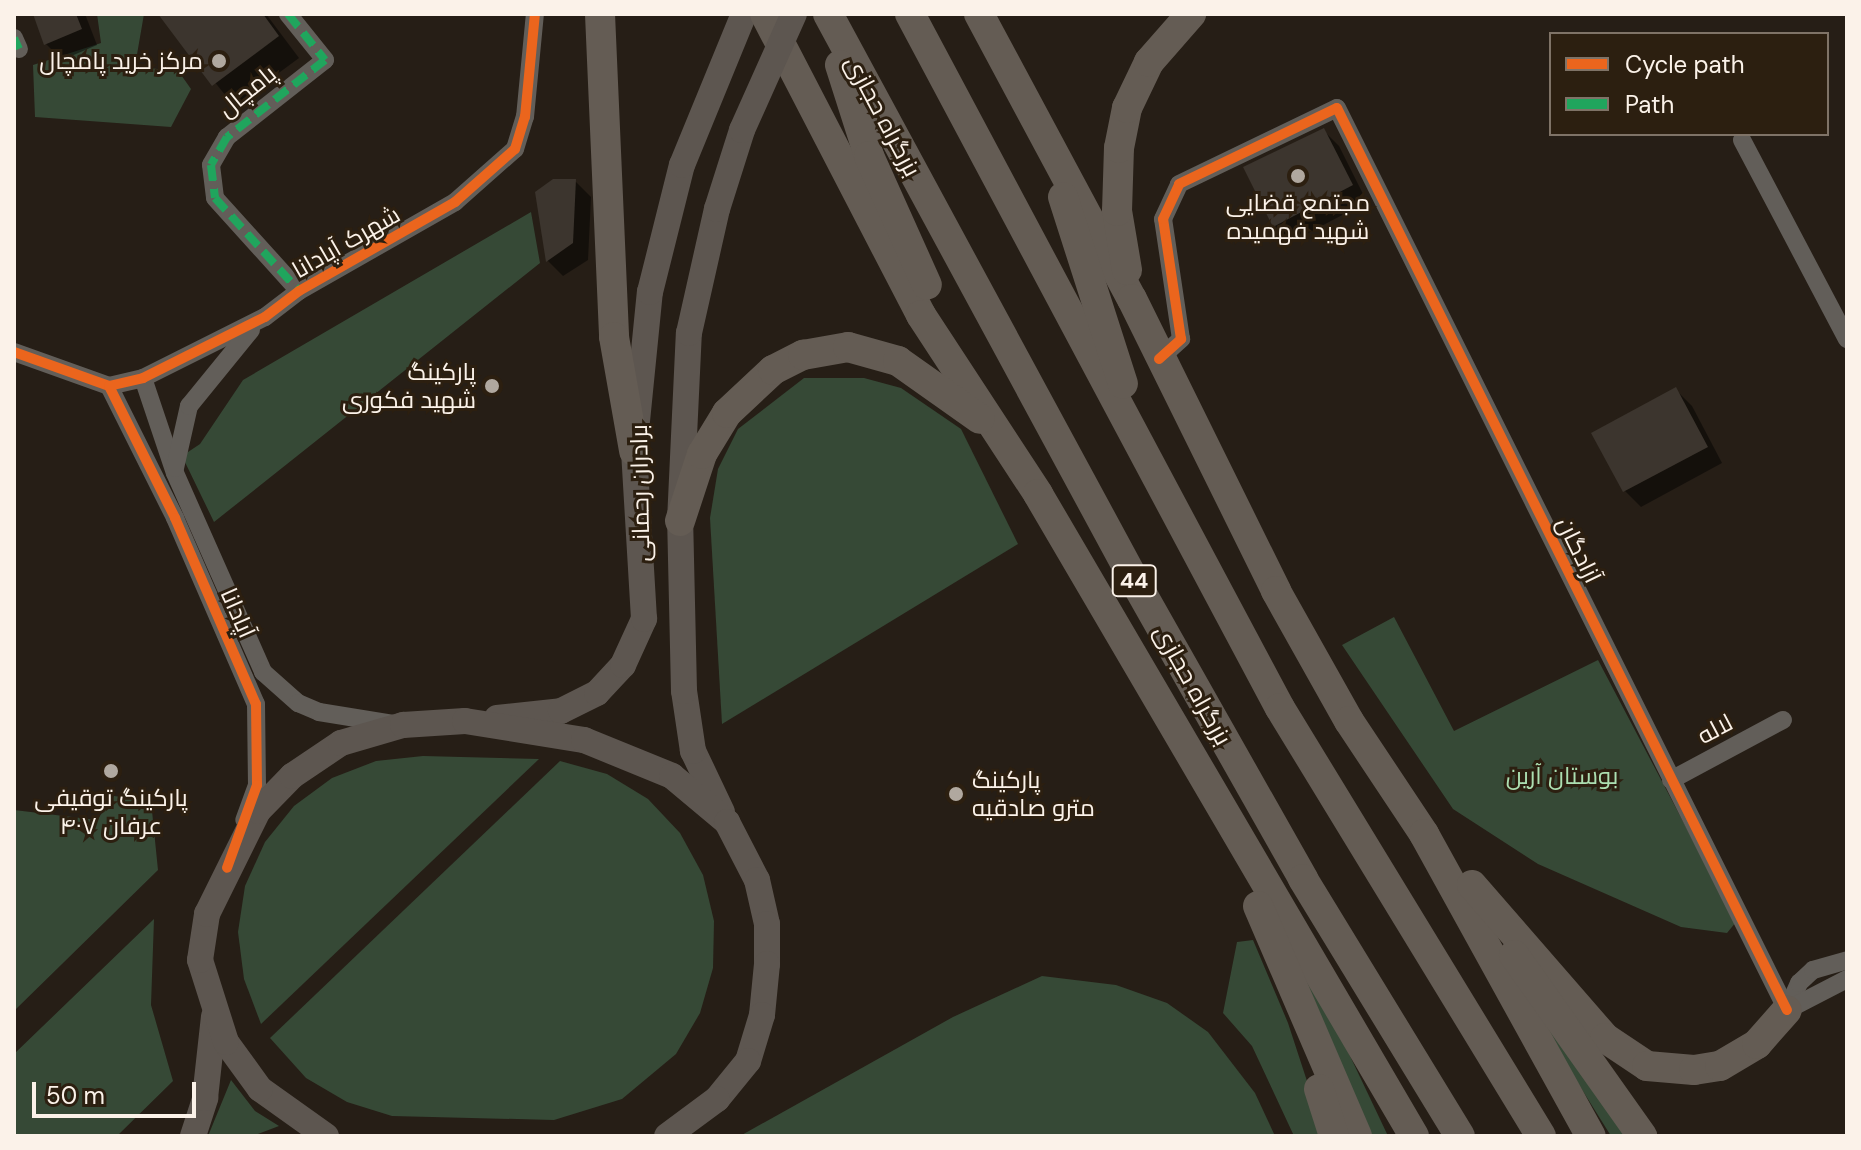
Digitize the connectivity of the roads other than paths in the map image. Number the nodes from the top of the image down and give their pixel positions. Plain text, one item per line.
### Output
1 (288, 14) edge
2 (535, 14) edge
3 (600, 14) edge
4 (744, 14) edge
5 (765, 14) edge
6 (794, 14) edge
7 (826, 14) edge
8 (910, 14) edge
9 (979, 14) edge
10 (1191, 14) edge
11 (1038, 120) junction
12 (1742, 140) dead end
13 (299, 291) junction
14 (1132, 299) junction
15 (265, 317) junction
16 (1847, 339) edge
17 (14, 352) edge
18 (1159, 359) junction
19 (143, 378) junction
20 (109, 386) junction
21 (975, 393) junction
22 (634, 451) junction
23 (1151, 469) junction
24 (175, 473) junction
25 (1038, 494) junction
26 (680, 521) junction
27 (1171, 719) junction
28 (1783, 720) dead end
29 (465, 721) junction
30 (403, 725) junction
31 (1671, 780) junction
32 (727, 822) junction
33 (1424, 834) junction
34 (227, 868) junction
35 (1472, 885) junction
36 (1277, 945) junction
37 (1847, 960) edge
38 (1847, 979) edge
39 (1787, 1010) junction
40 (214, 1016) junction
41 (1357, 1043) junction
42 (1588, 1128) edge
43 (193, 1136) edge
44 (326, 1136) edge
45 (667, 1136) edge
46 (1334, 1136) edge
47 (1357, 1136) edge
48 (1395, 1136) edge
49 (1414, 1136) edge
50 (1460, 1136) edge
51 (1541, 1136) edge
52 (1642, 1136) edge

1 - 13 street, پامچال
2 - 13 street, شهرک آپادانا
3 - 22 highway
4 - 22 main road, برادران رحمانی
5 - 21 highway
6 - 26 main road, برادران رحمانی, bridge
7 - 21 highway
7 - 50 highway, بزرگراه حجازی / 44
8 - 23 highway
9 - 11 highway
10 - 14 highway
11 - 14 highway
11 - 23 highway
12 - 16 street
13 - 15 street, شهرک آپادانا
14 - 18 highway
15 - 19 street, شهرک آپادانا
15 - 24 street
17 - 20 street
18 - 31 street, آزادگان
18 - 33 highway
19 - 20 street, شهرک آپادانا
19 - 24 street, آپادانا
20 - 34 street, آپادانا
21 - 25 highway
22 - 29 main road, برادران رحمانی
23 - 51 highway
24 - 30 street, آپادانا
25 - 26 highway
25 - 27 highway
26 - 32 main road, برادران رحمانی
27 - 36 highway
27 - 41 highway
28 - 31 street, لاله
29 - 30 main road
29 - 32 main road
30 - 34 main road
31 - 39 street, آزادگان
32 - 45 main road, برادران رحمانی
33 - 35 highway
33 - 42 highway
34 - 40 main road
35 - 39 highway
35 - 52 highway
36 - 46 highway
36 - 47 highway
37 - 39 street
38 - 39 street
40 - 43 main road
40 - 44 main road
41 - 48 highway
41 - 49 highway

